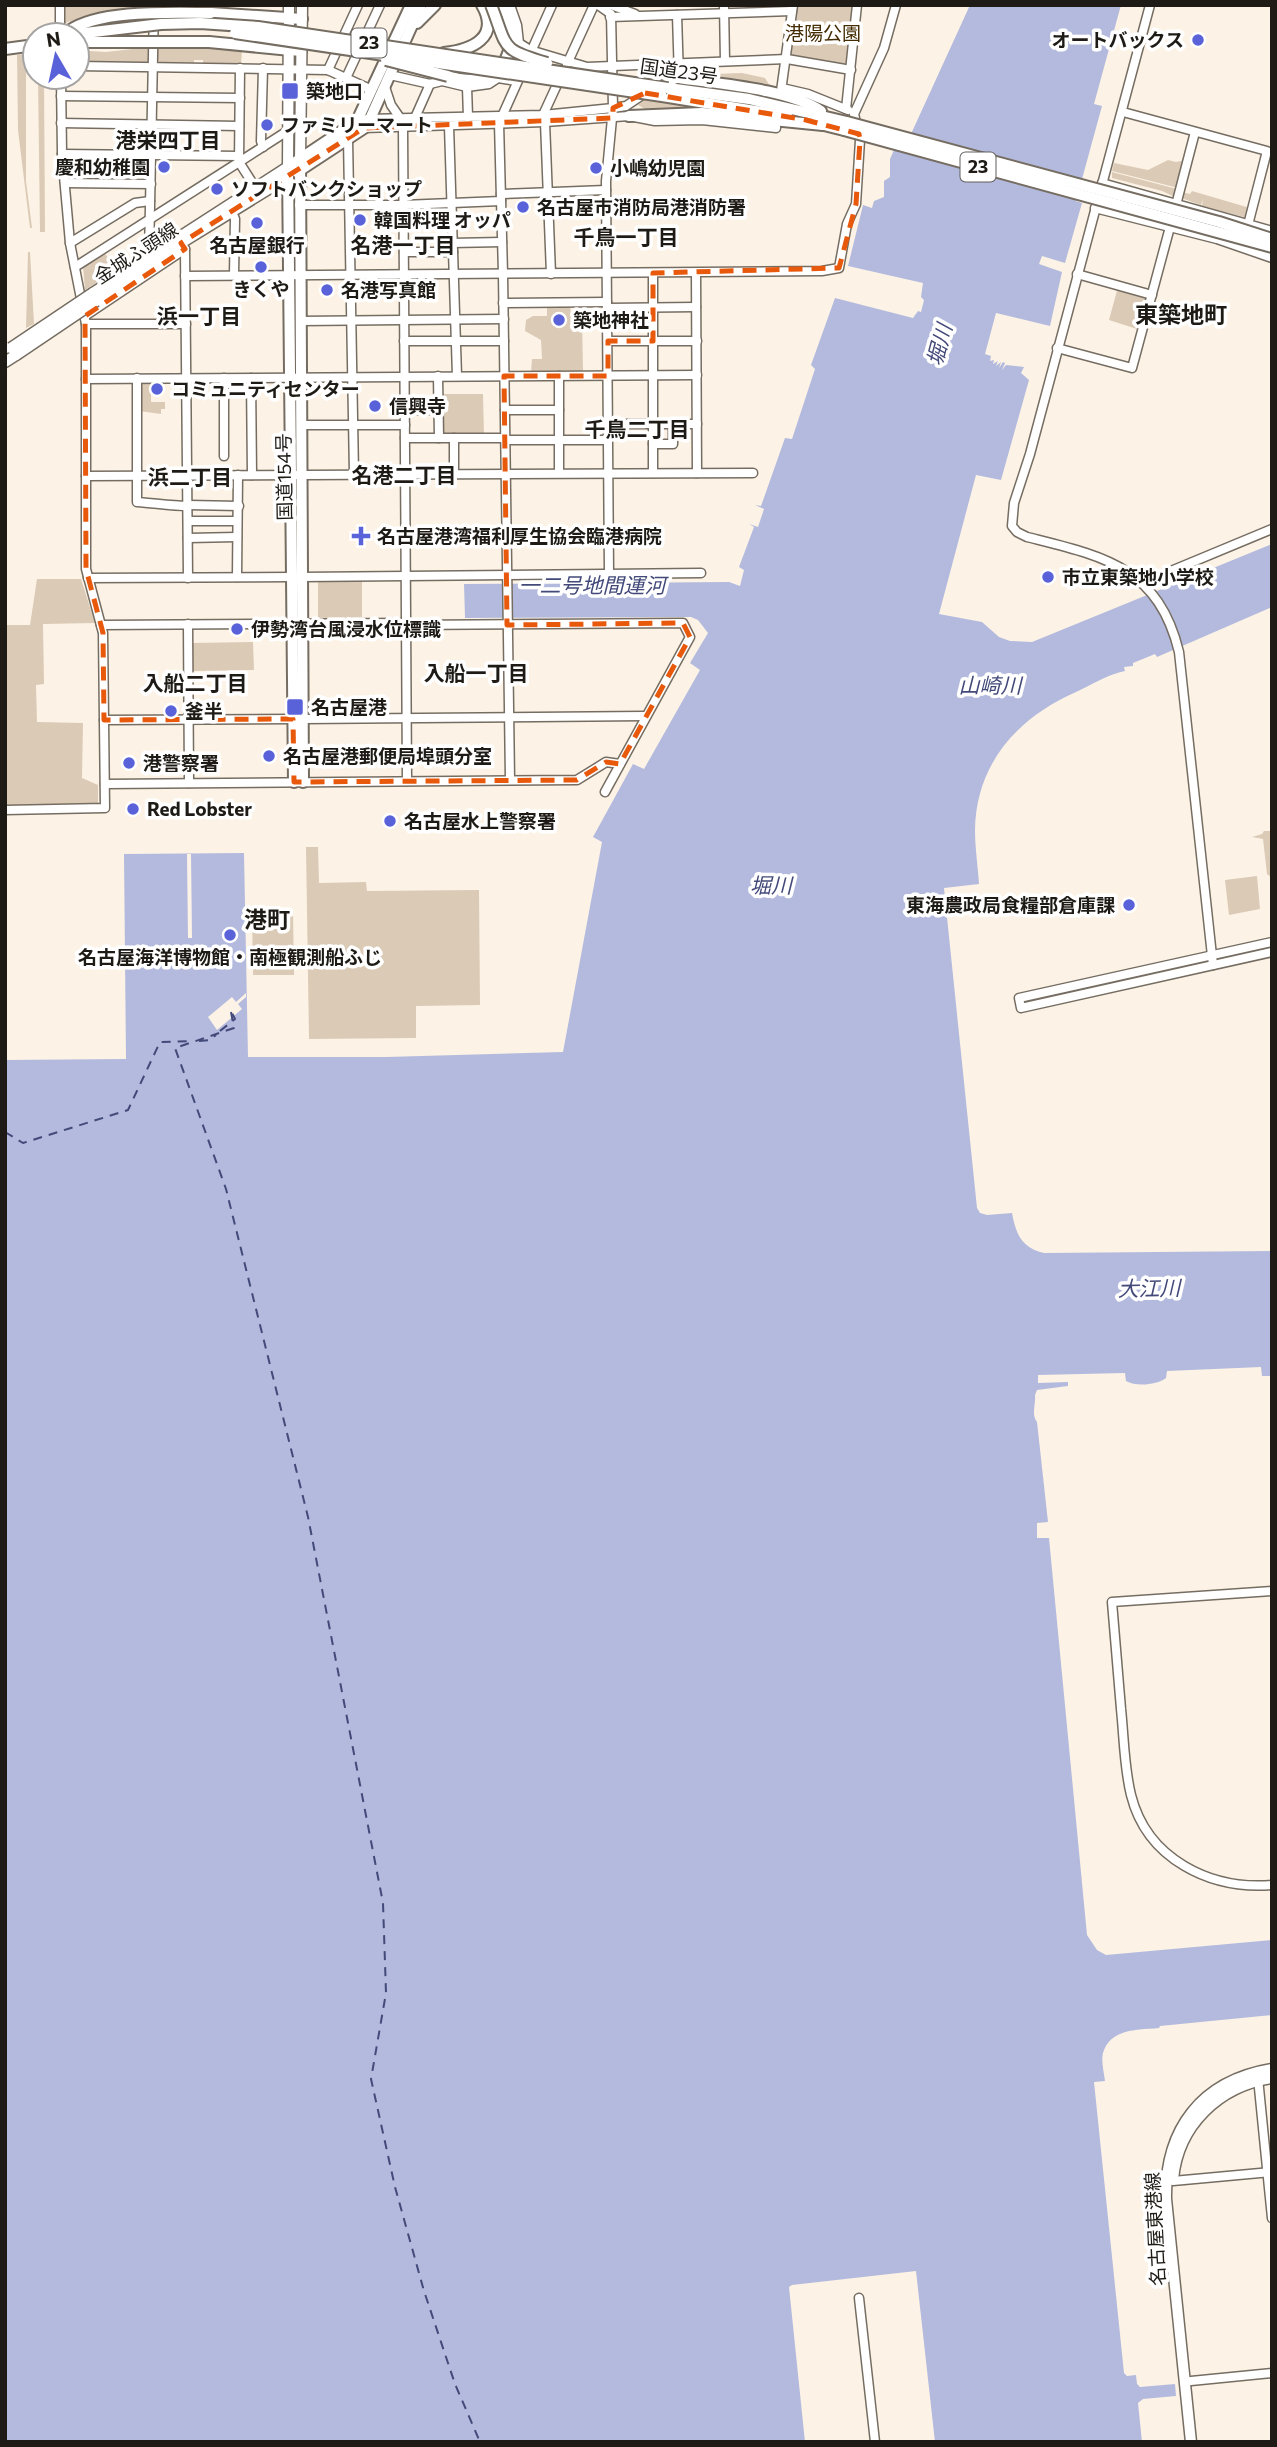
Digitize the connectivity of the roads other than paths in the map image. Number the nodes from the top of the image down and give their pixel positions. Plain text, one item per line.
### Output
1 (153, 5) edge
2 (289, 5) edge
3 (302, 5) edge
4 (358, 5) edge
5 (380, 5) edge
6 (411, 5) edge
7 (421, 5) edge
8 (435, 5) edge
9 (503, 5) edge
10 (510, 5) edge
11 (552, 5) edge
12 (596, 5) edge
13 (641, 5) edge
14 (857, 5) edge
15 (896, 5) edge
16 (1150, 5) edge
17 (486, 8) edge
18 (792, 8) edge
19 (724, 9) edge
20 (759, 9) edge
21 (612, 11) edge
22 (677, 15) junction
23 (636, 16) junction
24 (289, 18) junction
25 (302, 19) junction
26 (91, 24) edge
27 (410, 30) junction
28 (91, 32) edge
29 (91, 40) edge
30 (91, 41) edge
31 (352, 50) junction
32 (530, 50) junction
33 (288, 51) junction
34 (302, 51) junction
35 (438, 54) junction
36 (786, 59) junction
37 (725, 61) junction
38 (568, 62) junction
39 (678, 63) junction
40 (611, 65) junction
41 (91, 66) edge
42 (153, 67) junction
43 (240, 68) junction
44 (263, 68) junction
45 (288, 68) junction
46 (301, 69) junction
47 (328, 70) junction
48 (851, 70) junction
49 (390, 75) junction
50 (587, 75) junction
51 (346, 78) junction
52 (679, 79) junction
53 (516, 81) junction
54 (430, 84) junction
55 (385, 87) junction
56 (467, 87) junction
57 (372, 90) junction
58 (61, 91) edge
59 (665, 92) junction
60 (61, 96) junction
61 (152, 97) junction
62 (240, 99) junction
63 (613, 108) junction
64 (846, 108) junction
65 (1123, 112) junction
66 (629, 116) junction
67 (468, 117) junction
68 (544, 118) junction
69 (613, 118) junction
70 (414, 120) junction
71 (500, 120) junction
72 (826, 121) junction
73 (364, 122) junction
74 (402, 122) junction
75 (848, 122) junction
76 (61, 123) junction
77 (152, 125) junction
78 (239, 126) junction
79 (449, 126) junction
80 (776, 126) dead end
81 (289, 130) junction
82 (1195, 132) junction
83 (348, 138) junction
84 (263, 147) junction
85 (62, 154) junction
86 (151, 155) junction
87 (239, 159) junction
88 (294, 168) junction
89 (65, 183) junction
90 (1102, 183) junction
91 (151, 184) junction
92 (256, 187) junction
93 (606, 190) junction
94 (548, 192) junction
95 (501, 198) junction
96 (150, 201) junction
97 (451, 203) junction
98 (1174, 204) junction
99 (299, 205) junction
100 (349, 205) junction
101 (403, 205) junction
102 (1095, 208) junction
103 (232, 212) junction
104 (150, 219) junction
105 (1248, 225) junction
106 (1169, 227) junction
107 (1272, 231) edge
108 (1272, 239) edge
109 (502, 242) junction
110 (70, 243) junction
111 (183, 246) junction
112 (453, 247) junction
113 (1272, 247) edge
114 (404, 252) junction
115 (149, 256) junction
116 (1272, 258) edge
117 (75, 267) junction
118 (607, 273) junction
119 (653, 273) junction
120 (696, 273) junction
121 (351, 274) junction
122 (404, 274) junction
123 (453, 274) junction
124 (503, 274) junction
125 (551, 274) junction
126 (1077, 274) junction
127 (234, 275) junction
128 (295, 275) junction
129 (185, 276) junction
130 (1152, 295) junction
131 (94, 297) junction
132 (503, 303) junction
133 (607, 305) junction
134 (696, 307) junction
135 (653, 308) junction
136 (455, 319) junction
137 (504, 319) junction
138 (85, 320) junction
139 (351, 320) junction
140 (404, 320) junction
141 (300, 321) junction
142 (186, 324) junction
143 (404, 341) junction
144 (456, 341) junction
145 (504, 341) junction
146 (608, 341) junction
147 (653, 341) junction
148 (696, 341) junction
149 (1058, 348) junction
150 (11, 351) edge
151 (5, 362) edge
152 (653, 375) junction
153 (697, 375) junction
154 (438, 376) junction
155 (457, 376) junction
156 (504, 376) junction
157 (559, 376) junction
158 (608, 376) junction
159 (296, 377) junction
160 (352, 377) junction
161 (404, 377) junction
162 (137, 378) junction
163 (186, 378) junction
164 (224, 378) junction
165 (251, 378) junction
166 (86, 379) junction
167 (405, 410) junction
168 (438, 410) junction
169 (505, 410) junction
170 (559, 410) junction
171 (608, 424) junction
172 (653, 424) junction
173 (673, 424) junction
174 (697, 424) junction
175 (301, 425) junction
176 (353, 425) junction
177 (405, 425) junction
178 (439, 438) junction
179 (454, 438) junction
180 (405, 439) junction
181 (505, 439) junction
182 (559, 440) junction
183 (608, 440) junction
184 (653, 444) junction
185 (224, 456) dead end
186 (506, 473) junction
187 (559, 473) junction
188 (608, 473) junction
189 (653, 473) junction
190 (697, 473) junction
191 (753, 473) dead end
192 (354, 474) junction
193 (405, 474) junction
194 (454, 474) junction
195 (238, 475) junction
196 (252, 475) junction
197 (296, 475) junction
198 (86, 476) junction
199 (137, 476) junction
200 (188, 476) junction
201 (188, 506) junction
202 (239, 506) junction
203 (188, 521) junction
204 (237, 521) junction
205 (1272, 529) edge
206 (237, 537) junction
207 (188, 538) junction
208 (609, 573) junction
209 (701, 573) dead end
210 (406, 576) junction
211 (237, 577) junction
212 (297, 577) junction
213 (506, 577) junction
214 (88, 578) junction
215 (188, 578) junction
216 (1145, 586) junction
217 (507, 622) junction
218 (297, 623) junction
219 (188, 624) junction
220 (406, 624) junction
221 (102, 625) junction
222 (509, 716) junction
223 (645, 716) junction
224 (407, 718) junction
225 (104, 719) junction
226 (189, 719) junction
227 (298, 719) junction
228 (620, 764) junction
229 (510, 780) junction
230 (407, 781) junction
231 (299, 782) junction
232 (189, 783) junction
233 (104, 784) junction
234 (605, 792) dead end
235 (5, 810) edge
236 (1272, 942) edge
237 (1272, 951) edge
238 (1212, 960) junction
239 (1272, 1591) edge
240 (1272, 1885) edge
241 (1272, 2069) edge
242 (1258, 2076) junction
243 (1272, 2078) edge
244 (1270, 2173) edge
245 (1173, 2181) junction
246 (1272, 2218) edge
247 (859, 2298) dead end
248 (1272, 2374) edge
249 (1191, 2381) junction
250 (875, 2442) edge
251 (1191, 2442) edge
252 (1198, 2442) edge

1 - 42 street
2 - 24 main road
3 - 25 main road
4 - 47 street
5 - 51 street
6 - 57 highway
7 - 27 highway
8 - 27 highway, 23
9 - 31 highway, 23, bridge
10 - 32 street
11 - 32 street
12 - 21 street
12 - 38 street
13 - 23 street
14 - 48 street
15 - 75 street
16 - 65 street
17 - 35 highway, 23
17 - 50 highway, 23, bridge
18 - 20 street
18 - 36 street
19 - 20 street
19 - 22 street
19 - 37 street
21 - 23 street
21 - 40 street
22 - 23 street
22 - 39 street
24 - 25 highway
24 - 26 highway, bridge
24 - 33 main road
25 - 34 main road
27 - 49 highway
28 - 35 highway, 国道23号 / 23, bridge
29 - 31 highway, 国道23号 / 23, bridge
30 - 33 highway, 23, bridge
31 - 59 highway, 国道23号 / 23, bridge
32 - 38 street
32 - 53 street
33 - 34 highway, 23
33 - 45 main road
34 - 46 main road
35 - 50 highway, 国道23号 / 23, bridge
36 - 37 street
36 - 48 street
36 - 64 street
37 - 39 street
38 - 40 street
38 - 68 street
39 - 40 street
39 - 52 street
40 - 63 street
41 - 42 street
42 - 43 street
42 - 61 street
43 - 44 street
43 - 62 street
44 - 45 street
44 - 84 street
45 - 46 street
45 - 81 main road
46 - 47 street
46 - 88 main road
47 - 51 street
48 - 64 street
49 - 54 street
49 - 55 highway
50 - 59 highway, 国道23号 / 23, bridge
51 - 57 street
52 - 63 street
52 - 72 highway, 23
53 - 56 street
53 - 71 street
54 - 56 street
54 - 70 street
55 - 73 highway
55 - 74 street
56 - 67 street
57 - 73 highway
58 - 60 street
59 - 72 highway, 国道23号 / 23
60 - 61 street
60 - 76 street
61 - 62 street
61 - 77 street
62 - 78 street
63 - 68 street
63 - 69 street
64 - 75 street
65 - 82 street
65 - 90 street
66 - 69 street
66 - 72 highway, 23
66 - 80 street
67 - 70 street
67 - 71 street
68 - 69 street
68 - 71 street
68 - 94 street
69 - 93 street
70 - 74 street
71 - 79 street
71 - 95 street
72 - 75 highway, 国道23号 / 23
73 - 74 street
73 - 83 highway
73 - 88 highway
74 - 79 street
74 - 101 street
75 - 108 highway, 国道23号 / 23, bridge
75 - 113 highway, 国道23号 / 23, bridge
75 - 120 street
76 - 77 street
76 - 85 street
77 - 78 street
77 - 86 street
78 - 87 street
79 - 97 street
81 - 84 street
81 - 88 main road
82 - 98 street
82 - 105 street
83 - 88 highway
83 - 100 street
84 - 87 street
85 - 86 street
85 - 89 street
86 - 87 street
86 - 91 street
87 - 92 street
87 - 104 street
88 - 92 main road, 金城ふ頭線
88 - 99 highway, 国道154号
88 - 103 main road, 金城ふ頭線
88 - 128 highway, 国道154号
89 - 91 street
89 - 110 street
90 - 98 street
90 - 102 street
91 - 96 street
92 - 115 main road, 金城ふ頭線
93 - 94 street
93 - 118 street
94 - 95 street
94 - 125 street
95 - 97 street
95 - 109 street
96 - 104 street
96 - 110 street
97 - 101 street
97 - 112 street
98 - 105 street
98 - 106 street
99 - 100 street
99 - 128 highway, 国道154号
100 - 101 street
100 - 121 street
101 - 114 street
102 - 106 street
102 - 126 street
103 - 111 main road, 金城ふ頭線
103 - 127 street
104 - 115 street
104 - 117 street
105 - 107 street
106 - 116 street
106 - 130 street
109 - 112 street
109 - 124 street
110 - 117 street
111 - 129 street
111 - 131 main road, 金城ふ頭線
111 - 138 street
112 - 114 street
112 - 123 street
114 - 122 street
115 - 131 main road, 金城ふ頭線
117 - 138 street
118 - 119 street
118 - 125 street
118 - 133 street
119 - 120 street
119 - 135 street
120 - 134 street
121 - 122 street
121 - 128 street
121 - 139 street
122 - 123 street
122 - 140 street
123 - 124 street
123 - 136 street
124 - 125 street
124 - 132 street
126 - 130 street
126 - 149 street
127 - 128 street
127 - 129 street
128 - 141 highway, 国道154号
128 - 159 highway, 国道154号
129 - 142 street
130 - 149 street
131 - 150 main road, 金城ふ頭線, bridge
132 - 133 street
132 - 137 street
133 - 135 street
133 - 146 street
134 - 135 street
134 - 148 street
135 - 147 street
136 - 137 street
136 - 140 street
136 - 144 street
137 - 145 street
138 - 142 street
138 - 166 street
139 - 140 street
139 - 141 street
139 - 160 street
140 - 143 street
141 - 159 highway, 国道154号
142 - 163 street
143 - 144 street
143 - 161 street
144 - 145 street
144 - 155 street
145 - 156 street
146 - 147 street
146 - 158 street
147 - 148 street
147 - 152 street
148 - 153 street
149 - 216 street
150 - 151 main road, 金城ふ頭線
152 - 153 street
152 - 158 street
152 - 172 street
153 - 174 street
154 - 155 street
154 - 161 street
154 - 168 street
155 - 156 street
156 - 157 street
156 - 169 street
157 - 158 street
157 - 170 street
158 - 171 street
159 - 160 street
159 - 165 street
159 - 175 highway, 国道154号
159 - 197 highway, 国道154号
160 - 161 street
160 - 176 street
161 - 167 street
162 - 163 street
162 - 166 street
162 - 199 street
163 - 164 street
163 - 200 street
164 - 165 street
164 - 185 street
165 - 196 street
166 - 198 street
167 - 168 street
167 - 177 street
168 - 178 street
169 - 170 street
169 - 181 street
170 - 182 street
171 - 172 street
171 - 183 street
172 - 173 street
172 - 184 street
173 - 174 street
173 - 184 street
174 - 190 street
175 - 176 street
175 - 197 highway, 国道154号
176 - 177 street
176 - 192 street
177 - 180 street
178 - 179 street
178 - 180 street
179 - 181 street
179 - 194 street
180 - 193 street
181 - 182 street
181 - 186 street
182 - 183 street
182 - 187 street
183 - 188 street
184 - 189 street
186 - 187 street
186 - 194 street
186 - 213 street
187 - 188 street
188 - 189 street
188 - 208 street
189 - 190 street
190 - 191 street
192 - 193 street
192 - 197 street
193 - 194 street
193 - 210 street
195 - 196 street
195 - 200 street
195 - 202 street
196 - 197 street
197 - 212 highway, 国道154号
198 - 199 street
198 - 214 street
199 - 200 street
199 - 201 street
200 - 201 street
201 - 202 street
201 - 203 street
202 - 204 street
203 - 204 street
203 - 207 street
204 - 206 street
205 - 216 street
206 - 207 street
206 - 211 street
207 - 215 street
208 - 209 street
208 - 213 street
210 - 212 street
210 - 213 street
210 - 220 street
211 - 212 street
211 - 215 street
212 - 218 highway, 国道154号
213 - 217 street
214 - 215 street
214 - 221 street
216 - 238 street
217 - 220 street
217 - 222 street
217 - 223 street
218 - 219 street
218 - 220 street
218 - 227 highway, 国道154号
219 - 221 street
219 - 226 street
220 - 224 street
221 - 225 street
222 - 223 street
222 - 224 street
222 - 229 street
223 - 228 street
224 - 227 street
224 - 230 street
225 - 226 street
225 - 233 street
226 - 227 street
226 - 232 street
227 - 231 highway, 国道154号
228 - 229 street
228 - 234 street
229 - 230 street
230 - 231 street
231 - 232 street
232 - 233 street
233 - 235 street
236 - 238 street
237 - 238 street
238 - 238 street
239 - 240 street
241 - 242 main road, 名古屋東港線
242 - 243 main road, 名古屋東港線
242 - 244 street
242 - 245 main road, 名古屋東港線
242 - 251 main road, 名古屋東港線
244 - 245 street
244 - 246 street
245 - 249 main road, 名古屋東港線
247 - 250 street
248 - 249 street
249 - 252 main road, 名古屋東港線

